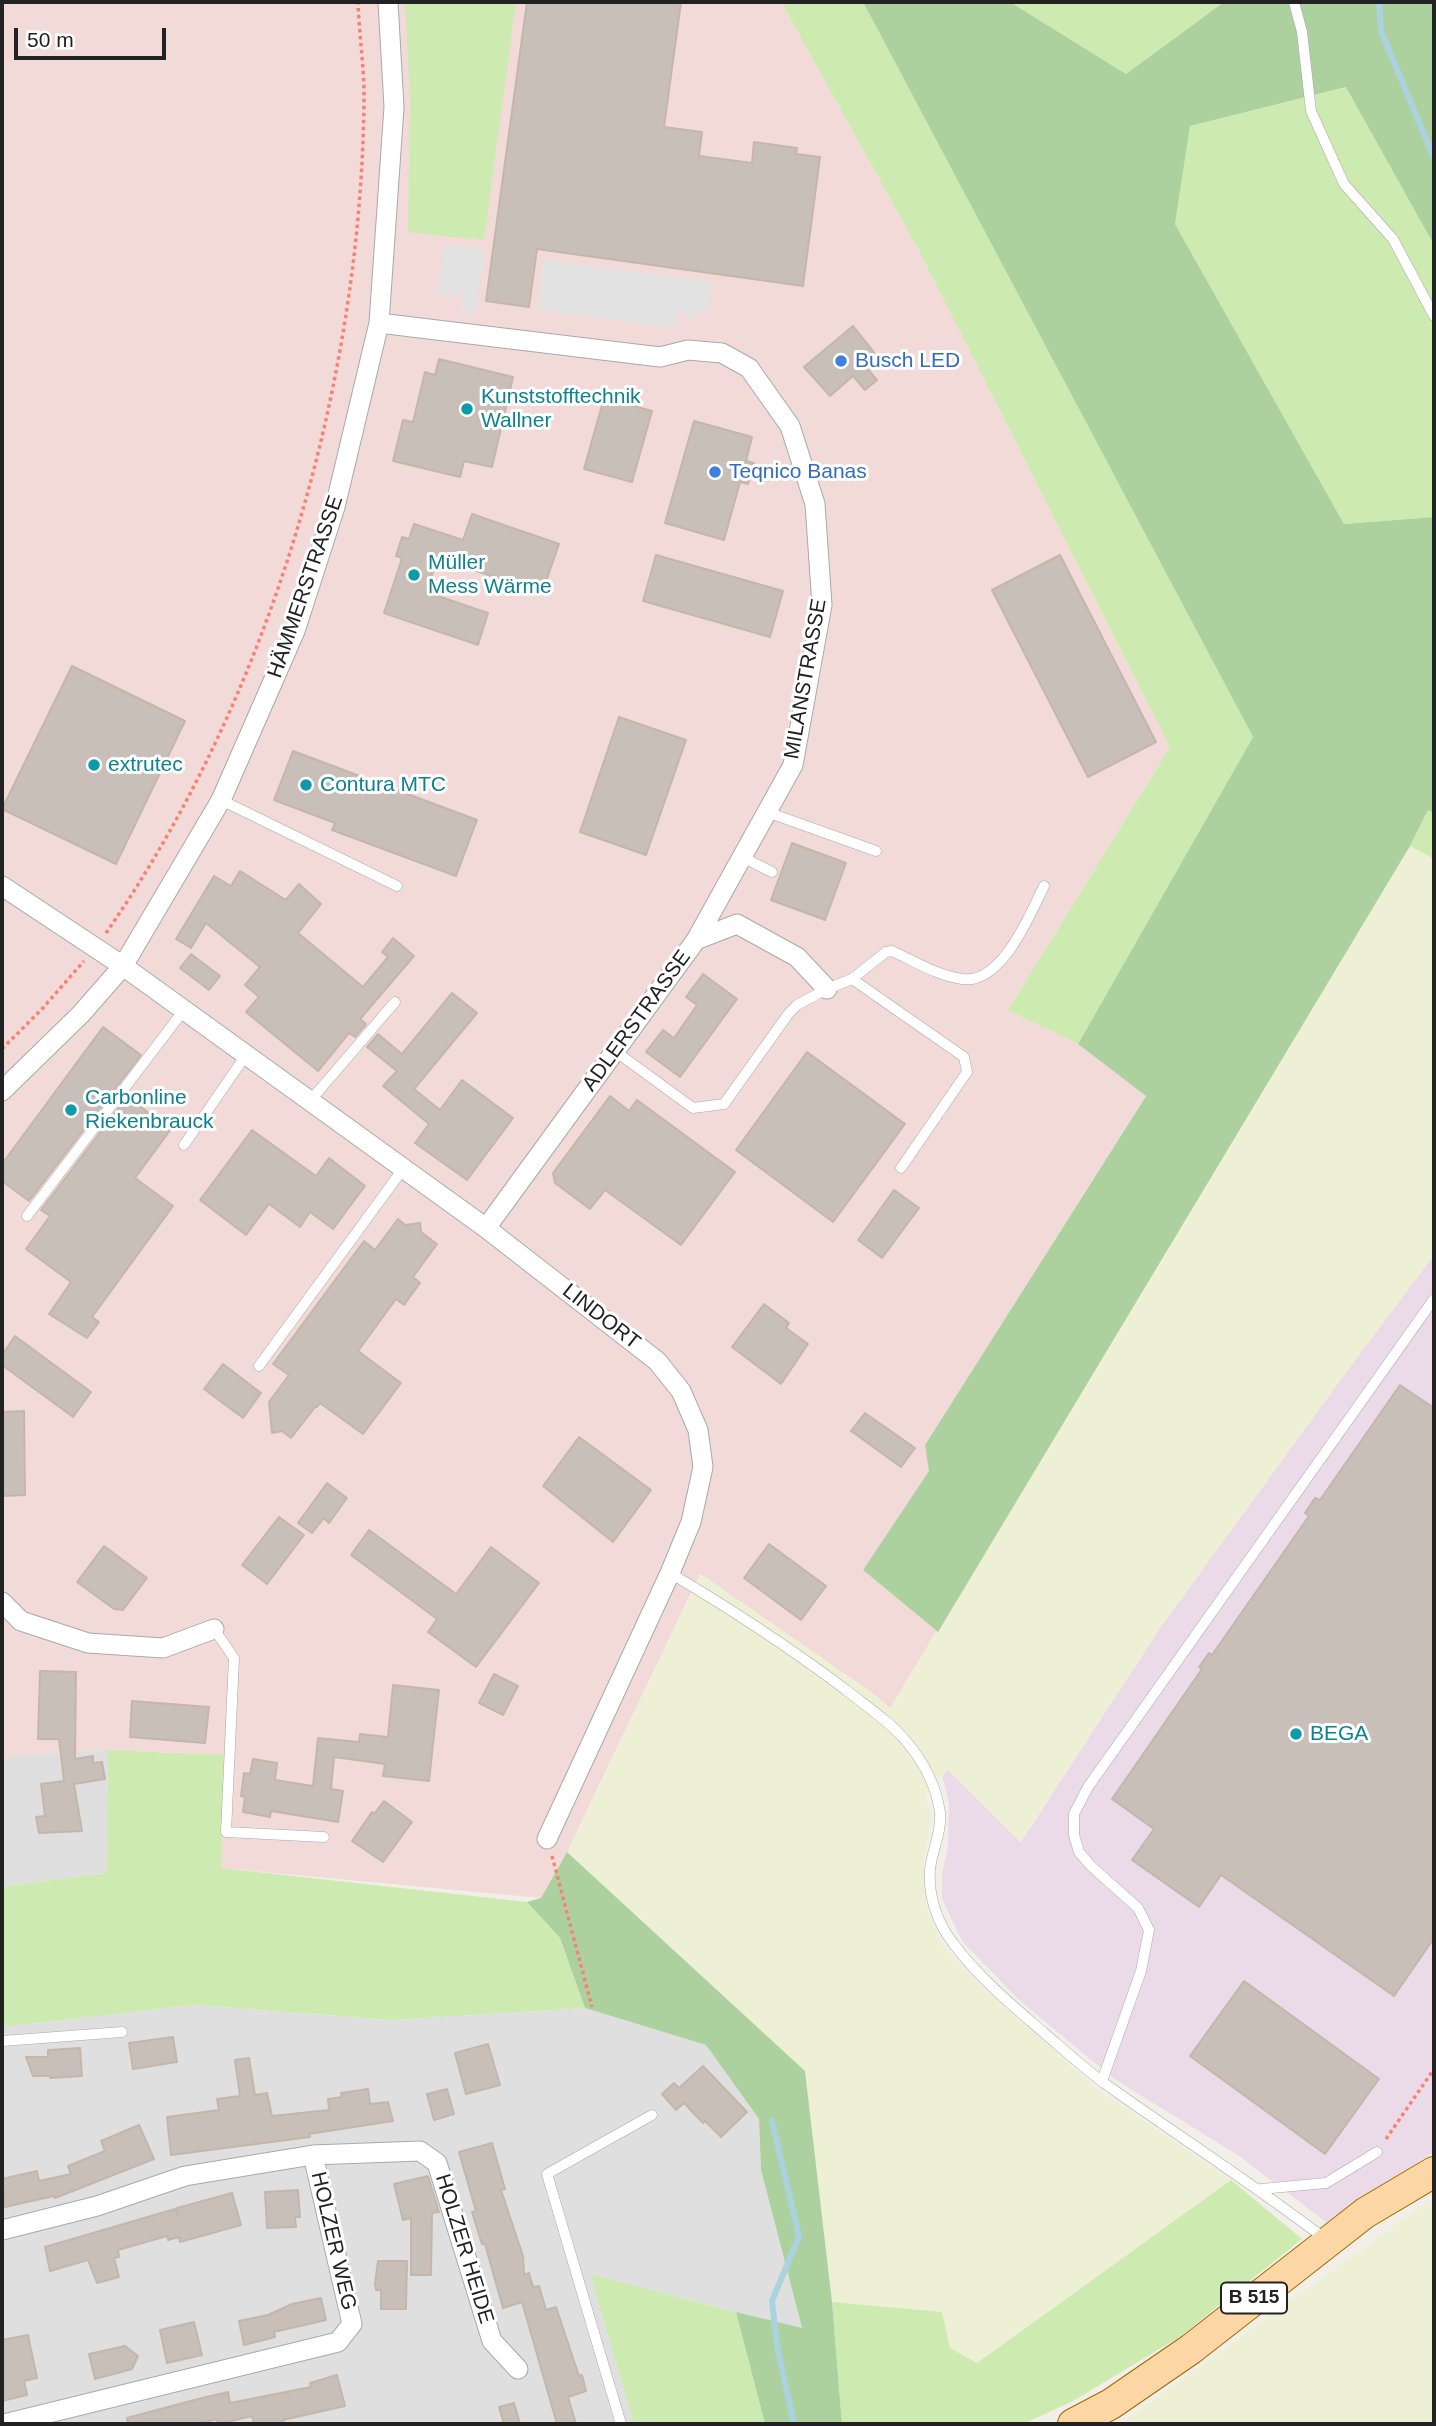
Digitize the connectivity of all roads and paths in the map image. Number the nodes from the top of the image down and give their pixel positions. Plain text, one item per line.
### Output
1 (358, 2) edge
2 (388, 2) edge
3 (1294, 2) edge
4 (1434, 316) edge
5 (379, 324) junction
6 (221, 800) junction
7 (767, 812) junction
8 (876, 851) dead end
9 (742, 857) junction
10 (772, 872) dead end
11 (2, 886) edge
12 (397, 886) dead end
13 (1044, 886) dead end
14 (696, 940) junction
15 (95, 949) junction
16 (123, 966) junction
17 (852, 979) junction
18 (827, 989) junction
19 (395, 1002) dead end
20 (184, 1010) junction
21 (2, 1049) edge
22 (615, 1051) junction
23 (246, 1055) junction
24 (2, 1091) edge
25 (310, 1101) junction
26 (184, 1145) dead end
27 (901, 1168) dead end
28 (403, 1169) junction
29 (27, 1216) dead end
30 (486, 1228) junction
31 (1434, 1299) edge
32 (259, 1366) dead end
33 (670, 1573) junction
34 (2, 1602) edge
35 (214, 1629) joint
36 (324, 1837) dead end
37 (547, 1839) joint
38 (592, 2007) dead end
39 (122, 2032) dead end
40 (2, 2041) edge
41 (1434, 2069) edge
42 (1102, 2081) junction
43 (652, 2115) dead end
44 (1377, 2152) joint
45 (313, 2155) junction
46 (1434, 2172) edge
47 (1261, 2189) junction
48 (2, 2230) edge
49 (1328, 2241) junction
50 (518, 2369) dead end
51 (5, 2424) edge
52 (621, 2424) edge
53 (1073, 2424) edge

1 - 15 path
2 - 5 street, HÄMMERSTRASSE
3 - 4 lane
5 - 6 street, HÄMMERSTRASSE
5 - 7 street, MILANSTRASSE
6 - 12 lane
6 - 16 street, HÄMMERSTRASSE
7 - 8 lane
7 - 9 street, MILANSTRASSE
9 - 10 lane
9 - 14 street, MILANSTRASSE
11 - 15 street, LINDORT
13 - 17 lane
14 - 18 street, ADLERSTRASSE
14 - 22 street, ADLERSTRASSE
15 - 16 street, LINDORT
15 - 21 path
16 - 20 street, LINDORT
16 - 24 street, HÄMMERSTRASSE
17 - 18 lane
17 - 27 lane
18 - 22 lane
19 - 25 lane
20 - 23 street, LINDORT
20 - 29 lane
22 - 30 street, ADLERSTRASSE
23 - 25 street, LINDORT
23 - 26 lane
25 - 28 street, LINDORT
28 - 30 street, LINDORT
28 - 32 lane
30 - 33 street, LINDORT
31 - 42 lane
33 - 37 street, LINDORT
33 - 42 lane
34 - 35 street
35 - 36 lane
37 - 38 path
39 - 40 lane
41 - 44 path
42 - 47 lane
43 - 52 lane
44 - 47 lane
45 - 48 street, HOLZER WEG
45 - 50 street, HOLZER HEIDE
45 - 51 street, HOLZER WEG
46 - 49 main road, B 515
47 - 49 lane
49 - 53 main road, B 515

